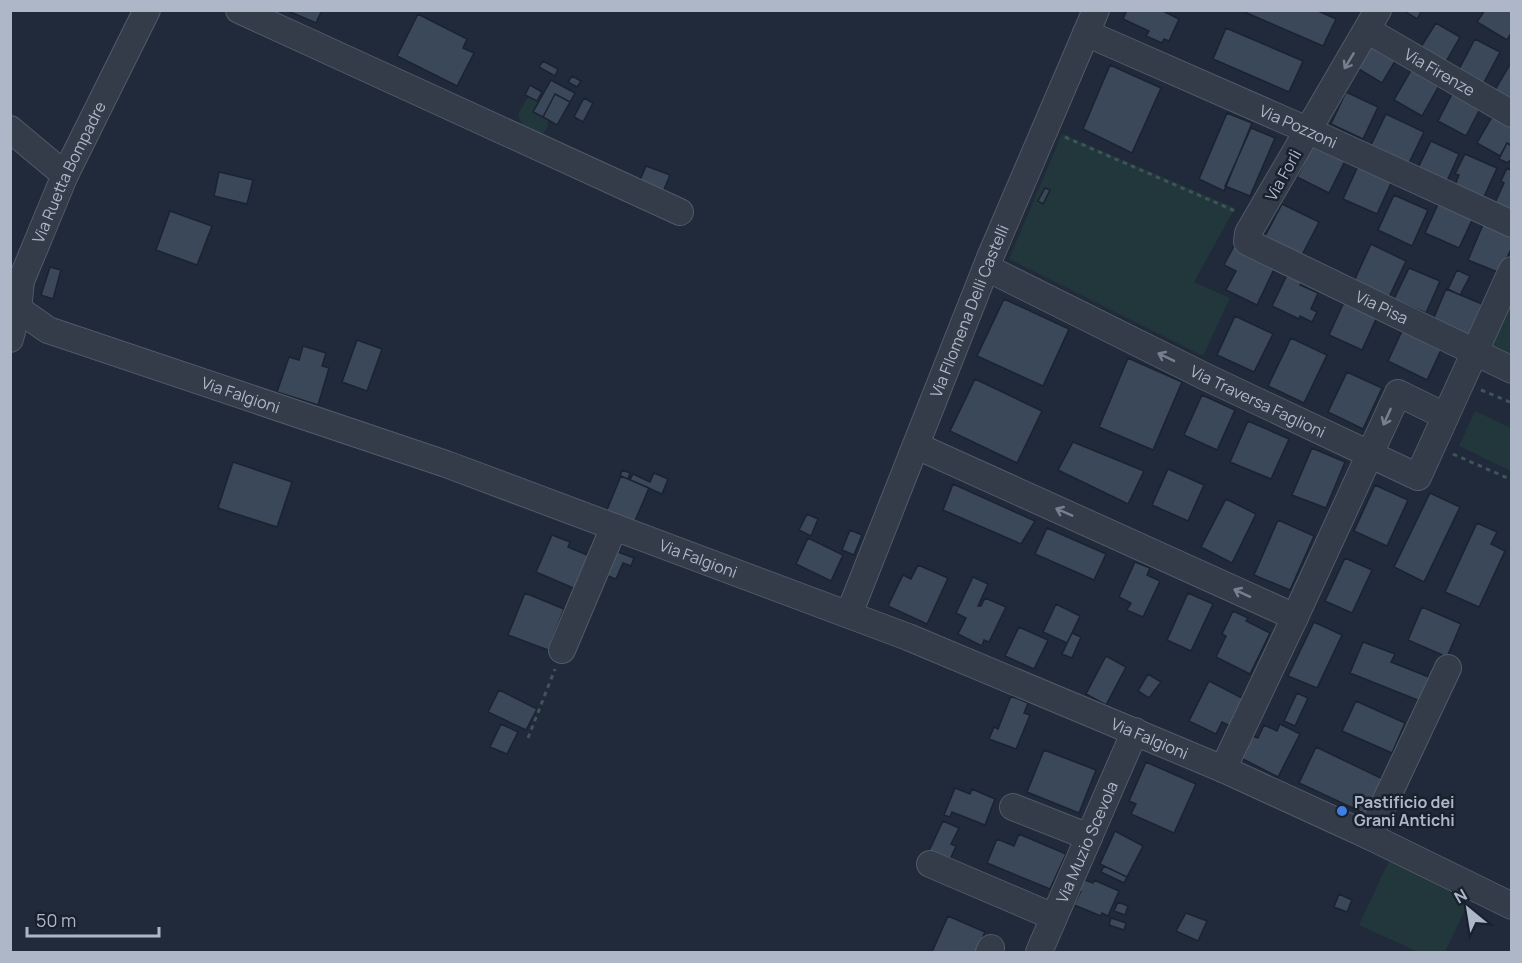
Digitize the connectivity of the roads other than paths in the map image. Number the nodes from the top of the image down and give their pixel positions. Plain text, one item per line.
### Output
1 (147, 10) edge
2 (239, 10) edge
3 (1370, 17) edge
4 (1091, 22) edge
5 (1512, 114) edge
6 (10, 129) edge
7 (1307, 130) junction
8 (66, 175) junction
9 (680, 212) dead end
10 (1512, 224) edge
11 (1254, 232) joint
12 (987, 268) junction
13 (1512, 270) edge
14 (18, 309) junction
15 (10, 339) edge
16 (1474, 353) junction
17 (1512, 370) edge
18 (1445, 416) junction
19 (918, 446) junction
20 (1370, 456) junction
21 (614, 527) junction
22 (849, 614) junction
23 (1295, 617) junction
24 (562, 650) road end
25 (1448, 668) dead end
26 (1135, 731) junction
27 (1223, 769) junction
28 (1013, 807) dead end
29 (1369, 836) junction
30 (1089, 837) junction
31 (930, 864) dead end
32 (1512, 906) edge
33 (1054, 917) junction
34 (1039, 952) edge

1 - 8 street, Via Ruetta Bompadre
2 - 9 street
3 - 5 street, Via Firenze
3 -> 7 street, Via Forlì
4 - 7 street, Via Pozzoni
4 - 12 street, Via FIlomena Delli Castelli
6 - 8 street
7 - 10 street, Via Pozzoni
7 - 11 street, Via Forlì
8 - 14 street, Via Ruetta Bompadre
11 - 16 street, Via Pisa
12 - 19 street, Via FIlomena Delli Castelli
20 -> 12 street, Via Traversa Faglioni
13 - 16 street
14 - 15 street, Via Ruetta Bompadre
14 - 21 street, Via Falgioni
16 - 17 street, Via Pisa
16 - 18 street
18 - 20 street, Via Traversa Faglioni
18 -> 20 street
19 - 22 street, Via FIlomena Delli Castelli
23 -> 19 street
20 - 23 street
21 - 22 street, Via Falgioni
21 - 24 street
22 - 26 street, Via Falgioni
23 - 27 street
25 - 29 street
26 - 27 street, Via Falgioni
26 - 30 street, Via Muzio Scevola
27 - 29 street, Via Falgioni
28 - 30 street
29 - 32 street, Via Falgioni
30 - 33 street, Via Muzio Scevola
31 - 33 street
33 - 34 street, Via Muzio Scevola

